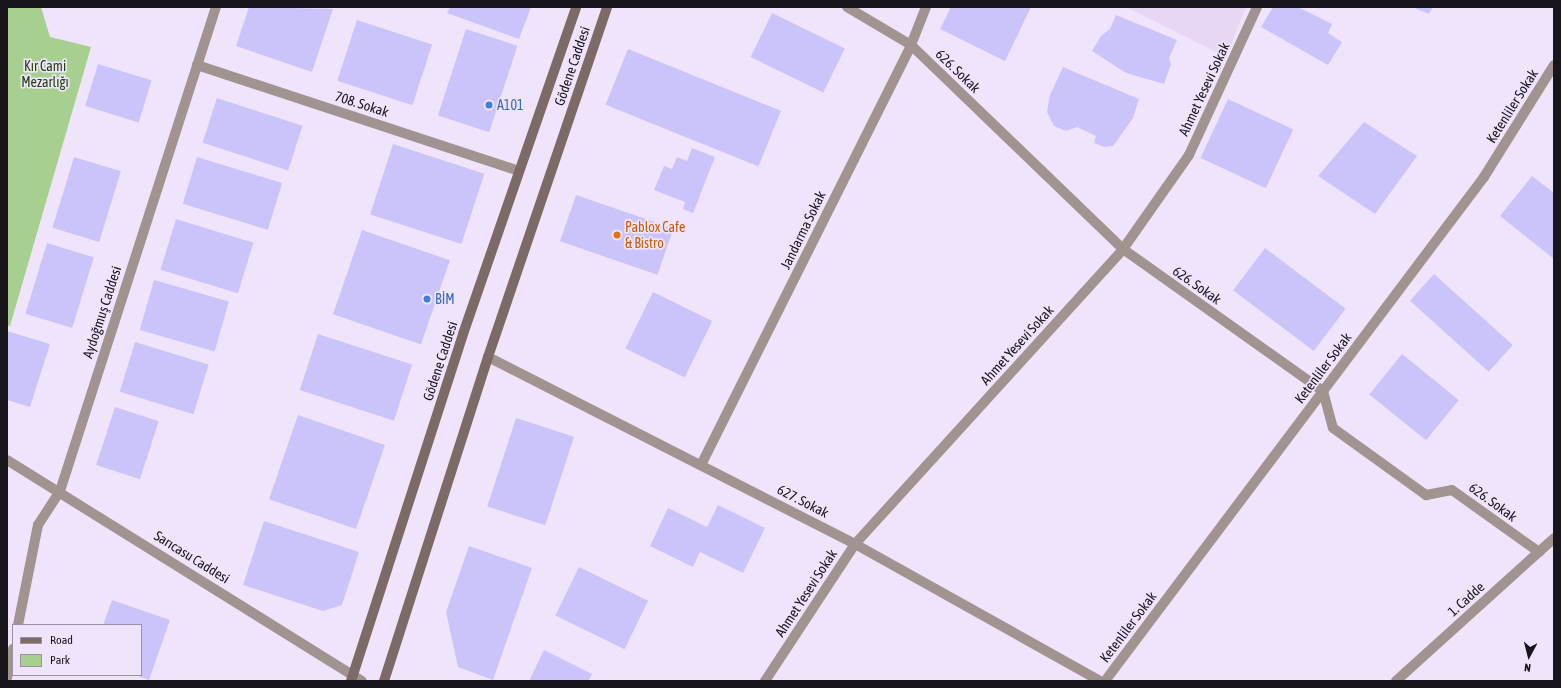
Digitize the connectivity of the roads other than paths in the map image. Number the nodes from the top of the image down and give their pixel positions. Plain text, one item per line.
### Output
1 (216, 7) edge
2 (576, 7) edge
3 (607, 7) edge
4 (847, 7) edge
5 (926, 7) edge
6 (1257, 7) edge
7 (911, 45) junction
8 (197, 65) junction
9 (1554, 65) edge
10 (519, 170) junction
11 (1123, 249) junction
12 (488, 357) junction
13 (1323, 391) junction
14 (7, 460) edge
15 (701, 465) junction
16 (60, 490) junction
17 (1554, 538) edge
18 (855, 544) junction
19 (1539, 552) junction
20 (18, 624) edge
21 (12, 654) edge
22 (7, 678) edge
23 (356, 679) edge
24 (384, 681) edge
25 (765, 681) edge
26 (1100, 681) edge
27 (1105, 681) edge
28 (1396, 681) edge

1 - 8 street, Aydoğmuş Caddesi
2 - 10 main road, Gödene Caddesi
3 - 12 main road, Gödene Caddesi
4 - 7 street, 626. Sokak
5 - 7 street, Jandarma Sokak
6 - 11 street, Ahmet Yesevi Sokak
7 - 11 street, 626. Sokak
7 - 15 street, Jandarma Sokak
8 - 10 street, 708. Sokak
8 - 16 street, Aydoğmuş Caddesi
9 - 13 street, Ketenliler Sokak
10 - 23 main road, Gödene Caddesi
11 - 13 street, 626. Sokak
11 - 18 street, Ahmet Yesevi Sokak
12 - 15 street, 627. Sokak
12 - 24 main road, Gödene Caddesi
13 - 19 street, 626. Sokak
13 - 27 street, Ketenliler Sokak
14 - 16 street, Sarıcasu Caddesi
15 - 18 street, 627. Sokak
16 - 20 street, Aydoğmuş Caddesi
16 - 23 street, Sarıcasu Caddesi
17 - 19 street, 1. Cadde
18 - 25 street, Ahmet Yesevi Sokak
18 - 26 street, 627. Sokak
19 - 28 street, 1. Cadde
21 - 22 street

